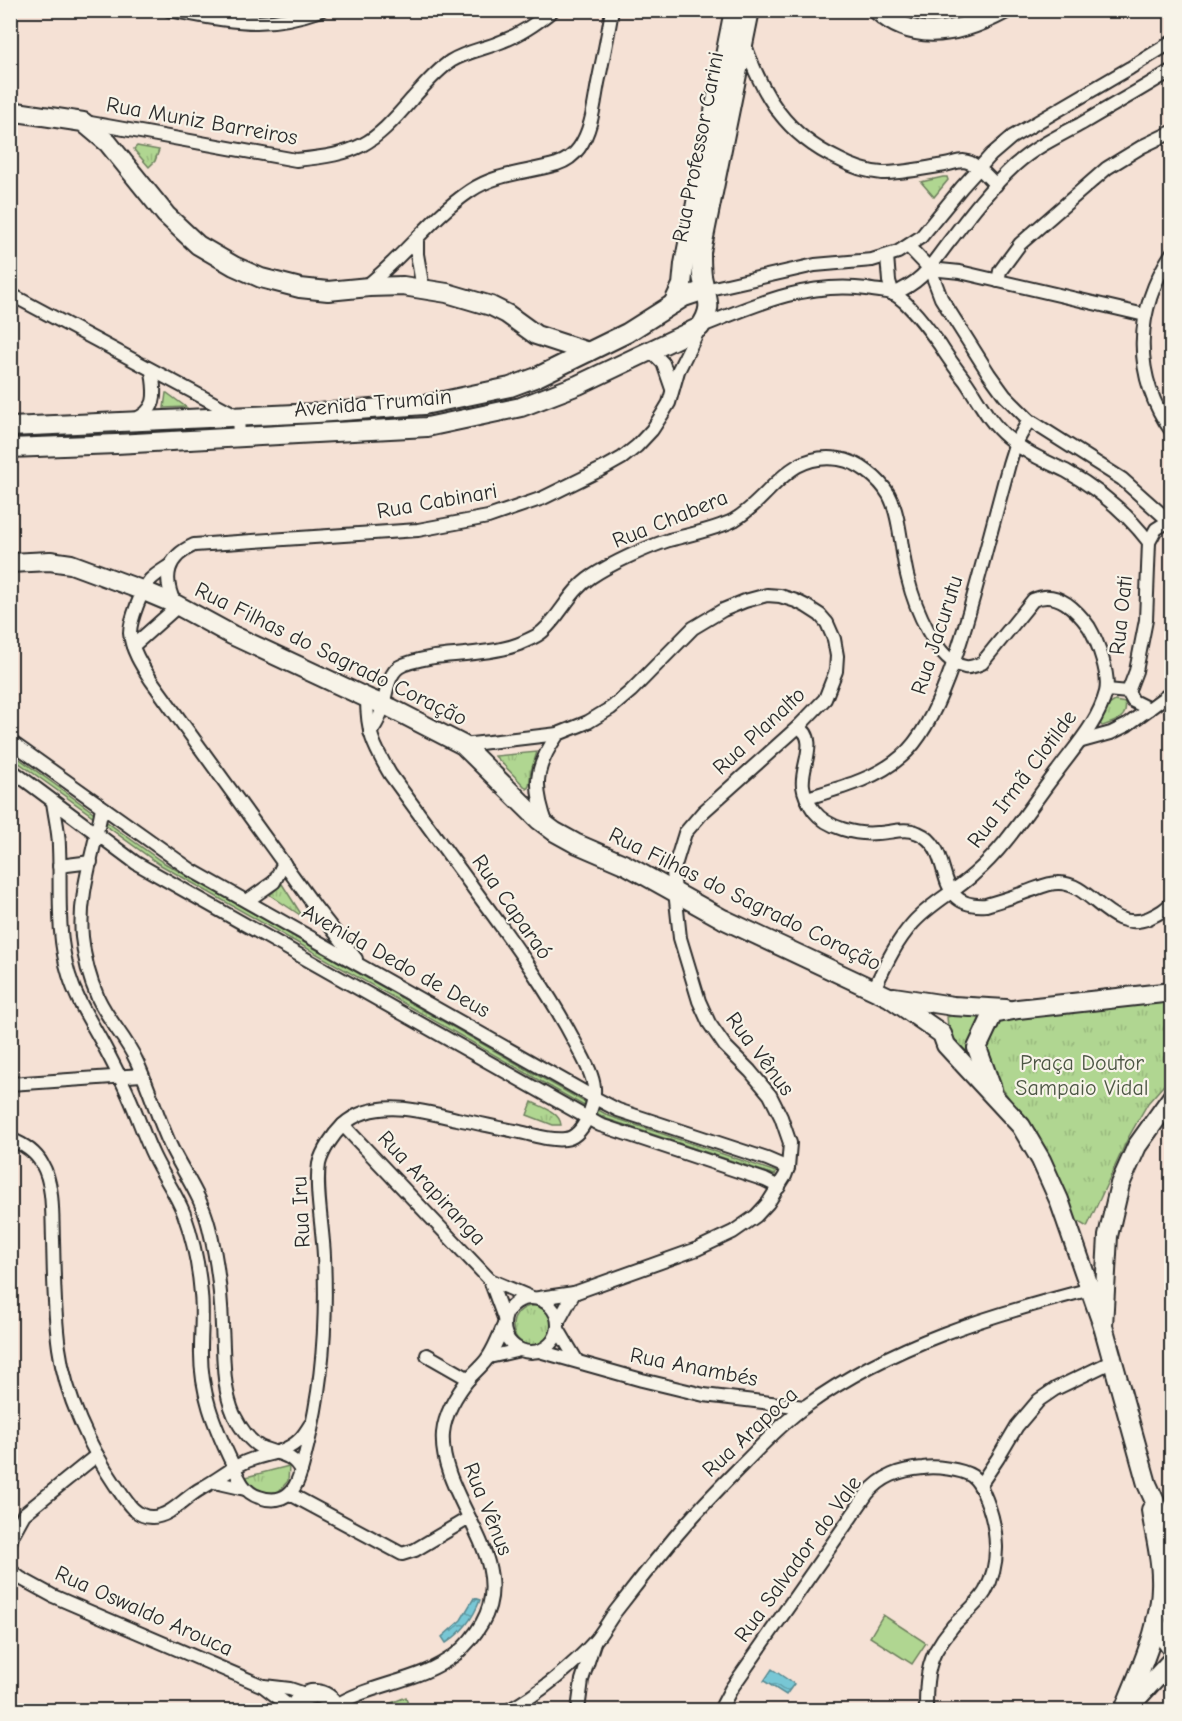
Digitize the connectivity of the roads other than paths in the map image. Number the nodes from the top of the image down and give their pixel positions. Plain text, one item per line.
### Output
1 (169, 10) edge
2 (321, 10) edge
3 (553, 10) edge
4 (612, 10) edge
5 (734, 10) edge
6 (750, 10) edge
7 (877, 10) edge
8 (1004, 10) edge
9 (736, 38) junction
10 (1172, 42) edge
11 (1172, 70) edge
12 (10, 111) edge
13 (83, 122) junction
14 (1172, 132) edge
15 (979, 168) junction
16 (996, 186) junction
17 (417, 239) junction
18 (908, 246) junction
19 (1172, 253) edge
20 (887, 256) junction
21 (930, 269) junction
22 (998, 281) junction
23 (364, 287) junction
24 (423, 289) junction
25 (705, 290) junction
26 (10, 294) edge
27 (893, 294) junction
28 (673, 304) junction
29 (1145, 315) junction
30 (700, 327) junction
31 (536, 335) junction
32 (650, 350) junction
33 (588, 352) junction
34 (559, 367) junction
35 (152, 371) junction
36 (578, 385) junction
37 (672, 389) junction
38 (238, 416) junction
39 (1029, 420) junction
40 (130, 422) junction
41 (10, 427) edge
42 (1172, 432) edge
43 (239, 436) junction
44 (1015, 445) junction
45 (10, 448) edge
46 (1170, 519) edge
47 (1149, 542) junction
48 (10, 563) edge
49 (169, 566) junction
50 (144, 591) junction
51 (177, 605) junction
52 (134, 646) junction
53 (954, 662) junction
54 (1107, 690) junction
55 (1128, 692) junction
56 (1172, 692) edge
57 (367, 698) junction
58 (384, 705) junction
59 (1149, 709) junction
60 (798, 727) junction
61 (370, 732) junction
62 (558, 734) junction
63 (10, 741) edge
64 (1082, 741) junction
65 (463, 745) junction
66 (10, 769) edge
67 (807, 798) junction
68 (53, 802) junction
69 (102, 807) junction
70 (548, 827) junction
71 (98, 834) junction
72 (91, 862) junction
73 (284, 863) junction
74 (59, 866) junction
75 (952, 891) junction
76 (675, 892) junction
77 (247, 901) junction
78 (1172, 902) edge
79 (361, 965) junction
80 (1172, 992) edge
81 (881, 993) junction
82 (953, 1006) junction
83 (1018, 1009) junction
84 (942, 1034) junction
85 (142, 1075) junction
86 (119, 1076) junction
87 (10, 1083) edge
88 (593, 1097) junction
89 (1172, 1097) edge
90 (995, 1099) junction
91 (587, 1118) junction
92 (344, 1125) junction
93 (10, 1139) edge
94 (788, 1168) junction
95 (779, 1187) junction
96 (1072, 1234) junction
97 (1108, 1236) junction
98 (490, 1280) junction
99 (1091, 1289) junction
100 (574, 1293) junction
101 (535, 1298) junction
102 (504, 1323) junction
103 (558, 1326) junction
104 (1103, 1326) junction
105 (520, 1350) junction
106 (539, 1351) junction
107 (427, 1355) dead end
108 (489, 1357) junction
109 (577, 1361) junction
110 (1113, 1361) junction
111 (469, 1379) junction
112 (804, 1407) junction
113 (313, 1421) junction
114 (274, 1452) junction
115 (97, 1455) junction
116 (234, 1468) junction
117 (301, 1471) junction
118 (214, 1482) junction
119 (1147, 1484) junction
120 (980, 1485) junction
121 (245, 1489) junction
122 (290, 1494) junction
123 (24, 1514) junction
124 (10, 1516) edge
125 (469, 1518) junction
126 (1172, 1539) edge
127 (10, 1543) edge
128 (10, 1570) edge
129 (1166, 1574) edge
130 (1156, 1620) junction
131 (594, 1641) junction
132 (1172, 1649) edge
133 (1172, 1660) edge
134 (263, 1686) junction
135 (308, 1695) junction
136 (336, 1708) edge
137 (293, 1710) edge
138 (509, 1710) edge
139 (578, 1710) edge
140 (720, 1710) edge
141 (926, 1710) edge
142 (1125, 1710) edge

1 - 2 street
3 - 13 street, Rua Muniz Barreiros
4 - 17 street
5 - 9 main road, Rua Professor Carini
6 - 9 main road, Rua Professor Carini
7 - 8 main road
9 - 15 street
9 - 25 main road, Rua Professor Carini
9 - 28 main road, Rua Professor Carini
10 - 15 street, Avenida Trumain
11 - 16 street
12 - 13 main road
13 - 23 main road
14 - 22 street
15 - 16 street
15 - 18 street, Avenida Trumain
16 - 21 street
17 - 23 street
17 - 24 street
18 - 20 street, Avenida Trumain
18 - 21 street
19 - 29 street
20 - 25 street, Avenida Trumain
20 - 27 street
21 - 22 street
21 - 27 street
21 - 39 street
22 - 29 street
23 - 24 main road
24 - 31 main road
25 - 28 main road, Avenida Trumain
25 - 30 main road, Rua Professor Carini
26 - 35 street
27 - 30 street, Avenida Trumain
27 - 44 street
28 - 33 main road, Avenida Trumain
29 - 42 street
30 - 32 main road, Avenida Trumain
30 - 37 street, Rua Cabinari
31 - 33 main road
31 - 34 main road
32 - 36 main road, Avenida Trumain
32 - 37 street
33 - 34 main road, Avenida Trumain
34 - 36 main road
34 - 38 main road, Avenida Trumain
35 - 38 street
35 - 40 street
36 - 43 main road, Avenida Trumain
37 - 49 street, Rua Cabinari
38 - 40 main road, Avenida Trumain
38 - 43 street
39 - 44 street, Rua Jacurutu
39 - 46 street
40 - 41 main road, Avenida Trumain
43 - 45 main road, Avenida Trumain
44 - 47 street
44 - 53 street, Rua Jacurutu
46 - 47 street
47 - 55 street, Rua Oati
48 - 50 main road, Rua Filhas do Sagrado Coração
49 - 50 street, Rua Cabinari
49 - 51 street
50 - 51 main road, Rua Filhas do Sagrado Coração
50 - 52 street, Rua Cabinari
51 - 52 street
51 - 57 main road, Rua Filhas do Sagrado Coração
52 - 73 street, Rua Cabinari
53 - 54 street
53 - 58 street, Rua Chabera
53 - 67 street, Rua Jacurutu
54 - 55 street
54 - 64 street, Rua Irmã Clotilde
55 - 59 street
56 - 59 street
57 - 58 main road, Rua Filhas do Sagrado Coração
57 - 61 street, Rua Caparaó
58 - 61 street
58 - 65 main road, Rua Filhas do Sagrado Coração
59 - 64 street
60 - 62 street, Rua Planalto
60 - 67 street
60 - 76 street, Rua Planalto
61 - 88 street, Rua Caparaó
62 - 65 street, Rua Planalto
62 - 70 street
63 - 69 street, Avenida Dedo de Deus
64 - 75 street, Rua Irmã Clotilde
65 - 70 main road, Rua Filhas do Sagrado Coração
66 - 68 street, Avenida Dedo de Deus
67 - 75 street
68 - 71 street, Avenida Dedo de Deus
68 - 74 street
69 - 71 street
69 - 77 street, Avenida Dedo de Deus
70 - 76 main road, Rua Filhas do Sagrado Coração
71 - 72 street
71 - 91 street, Avenida Dedo de Deus
72 - 74 street
72 - 85 street
73 - 77 street
73 - 79 street, Rua Cabinari
74 - 86 street
75 - 78 street
75 - 81 street, Rua Irmã Clotilde
76 - 81 main road, Rua Filhas do Sagrado Coração
76 - 94 street, Rua Vênus
77 - 79 street, Avenida Dedo de Deus
79 - 88 street, Avenida Dedo de Deus
80 - 83 main road
81 - 82 main road
81 - 84 main road
82 - 83 main road
82 - 84 main road
83 - 90 main road
84 - 90 main road
85 - 86 street
85 - 114 street
86 - 87 street
86 - 116 street
88 - 91 street, Rua Caparaó
88 - 94 street, Avenida Dedo de Deus
89 - 97 main road
90 - 96 main road
91 - 92 street, Rua Iru
91 - 95 street, Avenida Dedo de Deus
92 - 98 street, Rua Arapiranga
92 - 113 street, Rua Iru
93 - 115 street
94 - 95 street, Rua Vênus
95 - 100 street, Rua Vênus
96 - 97 main road
96 - 99 main road
97 - 104 main road
98 - 101 street, Rua Arapiranga
98 - 102 street, Rua Arapiranga
99 - 104 main road
99 - 112 street, Rua Arapoca
100 - 101 street, Rua Vênus
100 - 103 street
101 - 102 street
101 - 103 street
102 - 105 street
102 - 108 street, Rua Vênus
103 - 106 street
103 - 109 street
104 - 110 main road
105 - 106 street
105 - 108 street
106 - 109 street, Rua Anambés
107 - 111 street
108 - 111 street, Rua Vênus
109 - 112 street, Rua Anambés
110 - 119 main road
110 - 120 street
111 - 125 street, Rua Vênus
112 - 131 street, Rua Arapoca
113 - 114 street
113 - 117 street, Rua Iru
114 - 116 street
114 - 117 street
115 - 118 street
115 - 123 street
116 - 118 street
116 - 121 street
117 - 122 street
118 - 121 street
119 - 126 main road
119 - 129 main road
120 - 140 street, Rua Salvador do Vale
120 - 141 street
121 - 122 street
122 - 125 street
123 - 124 street
123 - 127 street
125 - 136 street, Rua Vênus
128 - 134 street, Rua Oswaldo Arouca
129 - 130 main road
130 - 132 main road
130 - 142 main road
131 - 138 street, Rua Arapoca
131 - 139 street
133 - 142 main road
134 - 135 street, Rua Oswaldo Arouca
134 - 137 street, Rua Oswaldo Arouca
135 - 136 main road
135 - 137 main road

